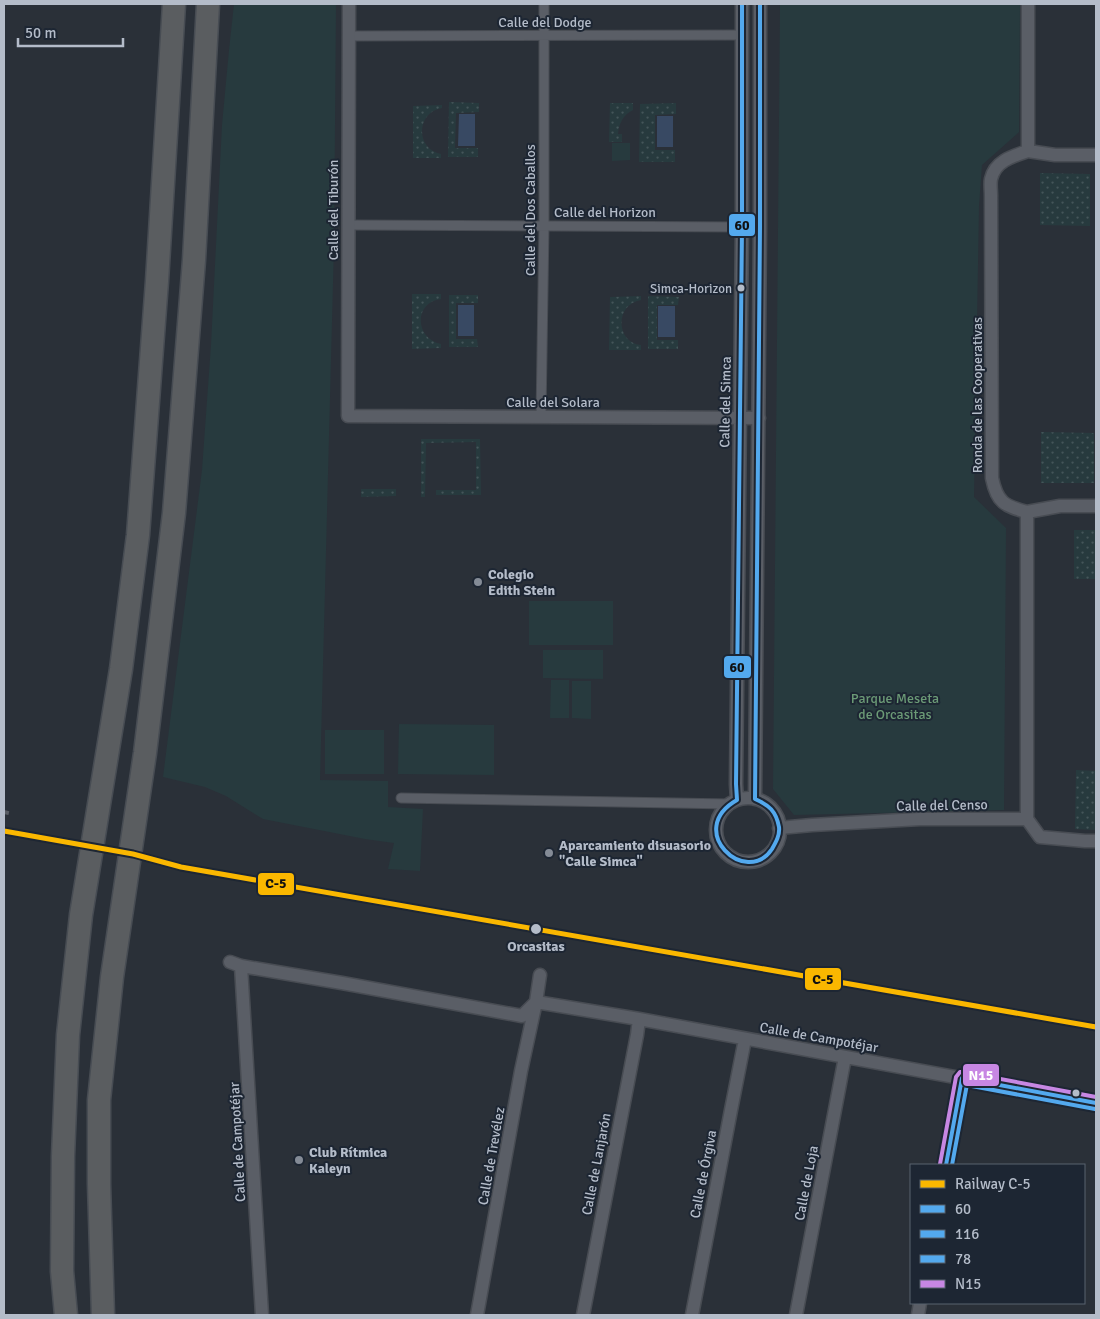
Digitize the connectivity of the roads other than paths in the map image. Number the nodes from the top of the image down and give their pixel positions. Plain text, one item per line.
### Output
1 (174, 4) edge
2 (212, 4) edge
3 (349, 4) edge
4 (544, 4) edge
5 (742, 4) edge
6 (760, 4) edge
7 (1028, 4) edge
8 (207, 15) edge
9 (742, 35) junction
10 (349, 36) junction
11 (544, 36) junction
12 (1028, 151) junction
13 (1096, 155) edge
14 (348, 225) junction
15 (544, 225) junction
16 (742, 227) junction
17 (348, 416) joint
18 (541, 417) junction
19 (740, 418) junction
20 (758, 418) junction
21 (1096, 506) edge
22 (1027, 512) junction
23 (401, 798) dead end
24 (755, 799) junction
25 (733, 802) junction
26 (1027, 819) junction
27 (780, 828) junction
28 (1096, 841) edge
29 (540, 975) dead end
30 (536, 1002) junction
31 (639, 1019) junction
32 (745, 1039) junction
33 (845, 1057) junction
34 (962, 1078) junction
35 (1096, 1103) edge
36 (946, 1164) edge
37 (66, 1315) edge
38 (103, 1315) edge
39 (262, 1315) edge
40 (477, 1315) edge
41 (583, 1315) edge
42 (692, 1315) edge
43 (796, 1315) edge

1 - 37 highway
2 - 8 highway
3 - 10 street, Calle del Tiburón
4 - 11 street, Calle del Dos Caballos
5 - 9 street, Calle del Simca
6 - 20 street
7 - 12 street
8 - 38 highway
9 - 11 street, Calle del Dodge
9 - 16 street, Calle del Simca
10 - 11 street, Calle del Dodge
10 - 14 street, Calle del Tiburón
11 - 15 street, Calle del Dos Caballos
12 - 13 street
12 - 22 street, Ronda de las Cooperativas
14 - 15 street, Calle del Horizon
14 - 17 street, Calle del Tiburón
15 - 16 street, Calle del Horizon
15 - 18 street, Calle del Dos Caballos
16 - 19 street, Calle del Simca
17 - 18 street, Calle del Solara
18 - 19 street, Calle del Solara
19 - 20 street, Calle del Solara
19 - 25 street, Calle del Simca
20 - 24 street
21 - 22 street
22 - 26 street
23 - 25 street
24 - 25 street
24 - 27 street
25 - 27 street
26 - 27 street, Calle del Censo
26 - 28 street
29 - 30 street
30 - 31 street, Calle de Campotéjar
30 - 39 street, Calle de Campotéjar
30 - 40 street, Calle de Trevélez
31 - 32 street, Calle de Campotéjar
31 - 41 street, Calle de Lanjarón
32 - 33 street, Calle de Campotéjar
32 - 42 street, Calle de Órgiva
33 - 34 street, Calle de Campotéjar
33 - 43 street, Calle de Loja
34 - 35 street, Calle de Campotéjar
34 - 36 street

